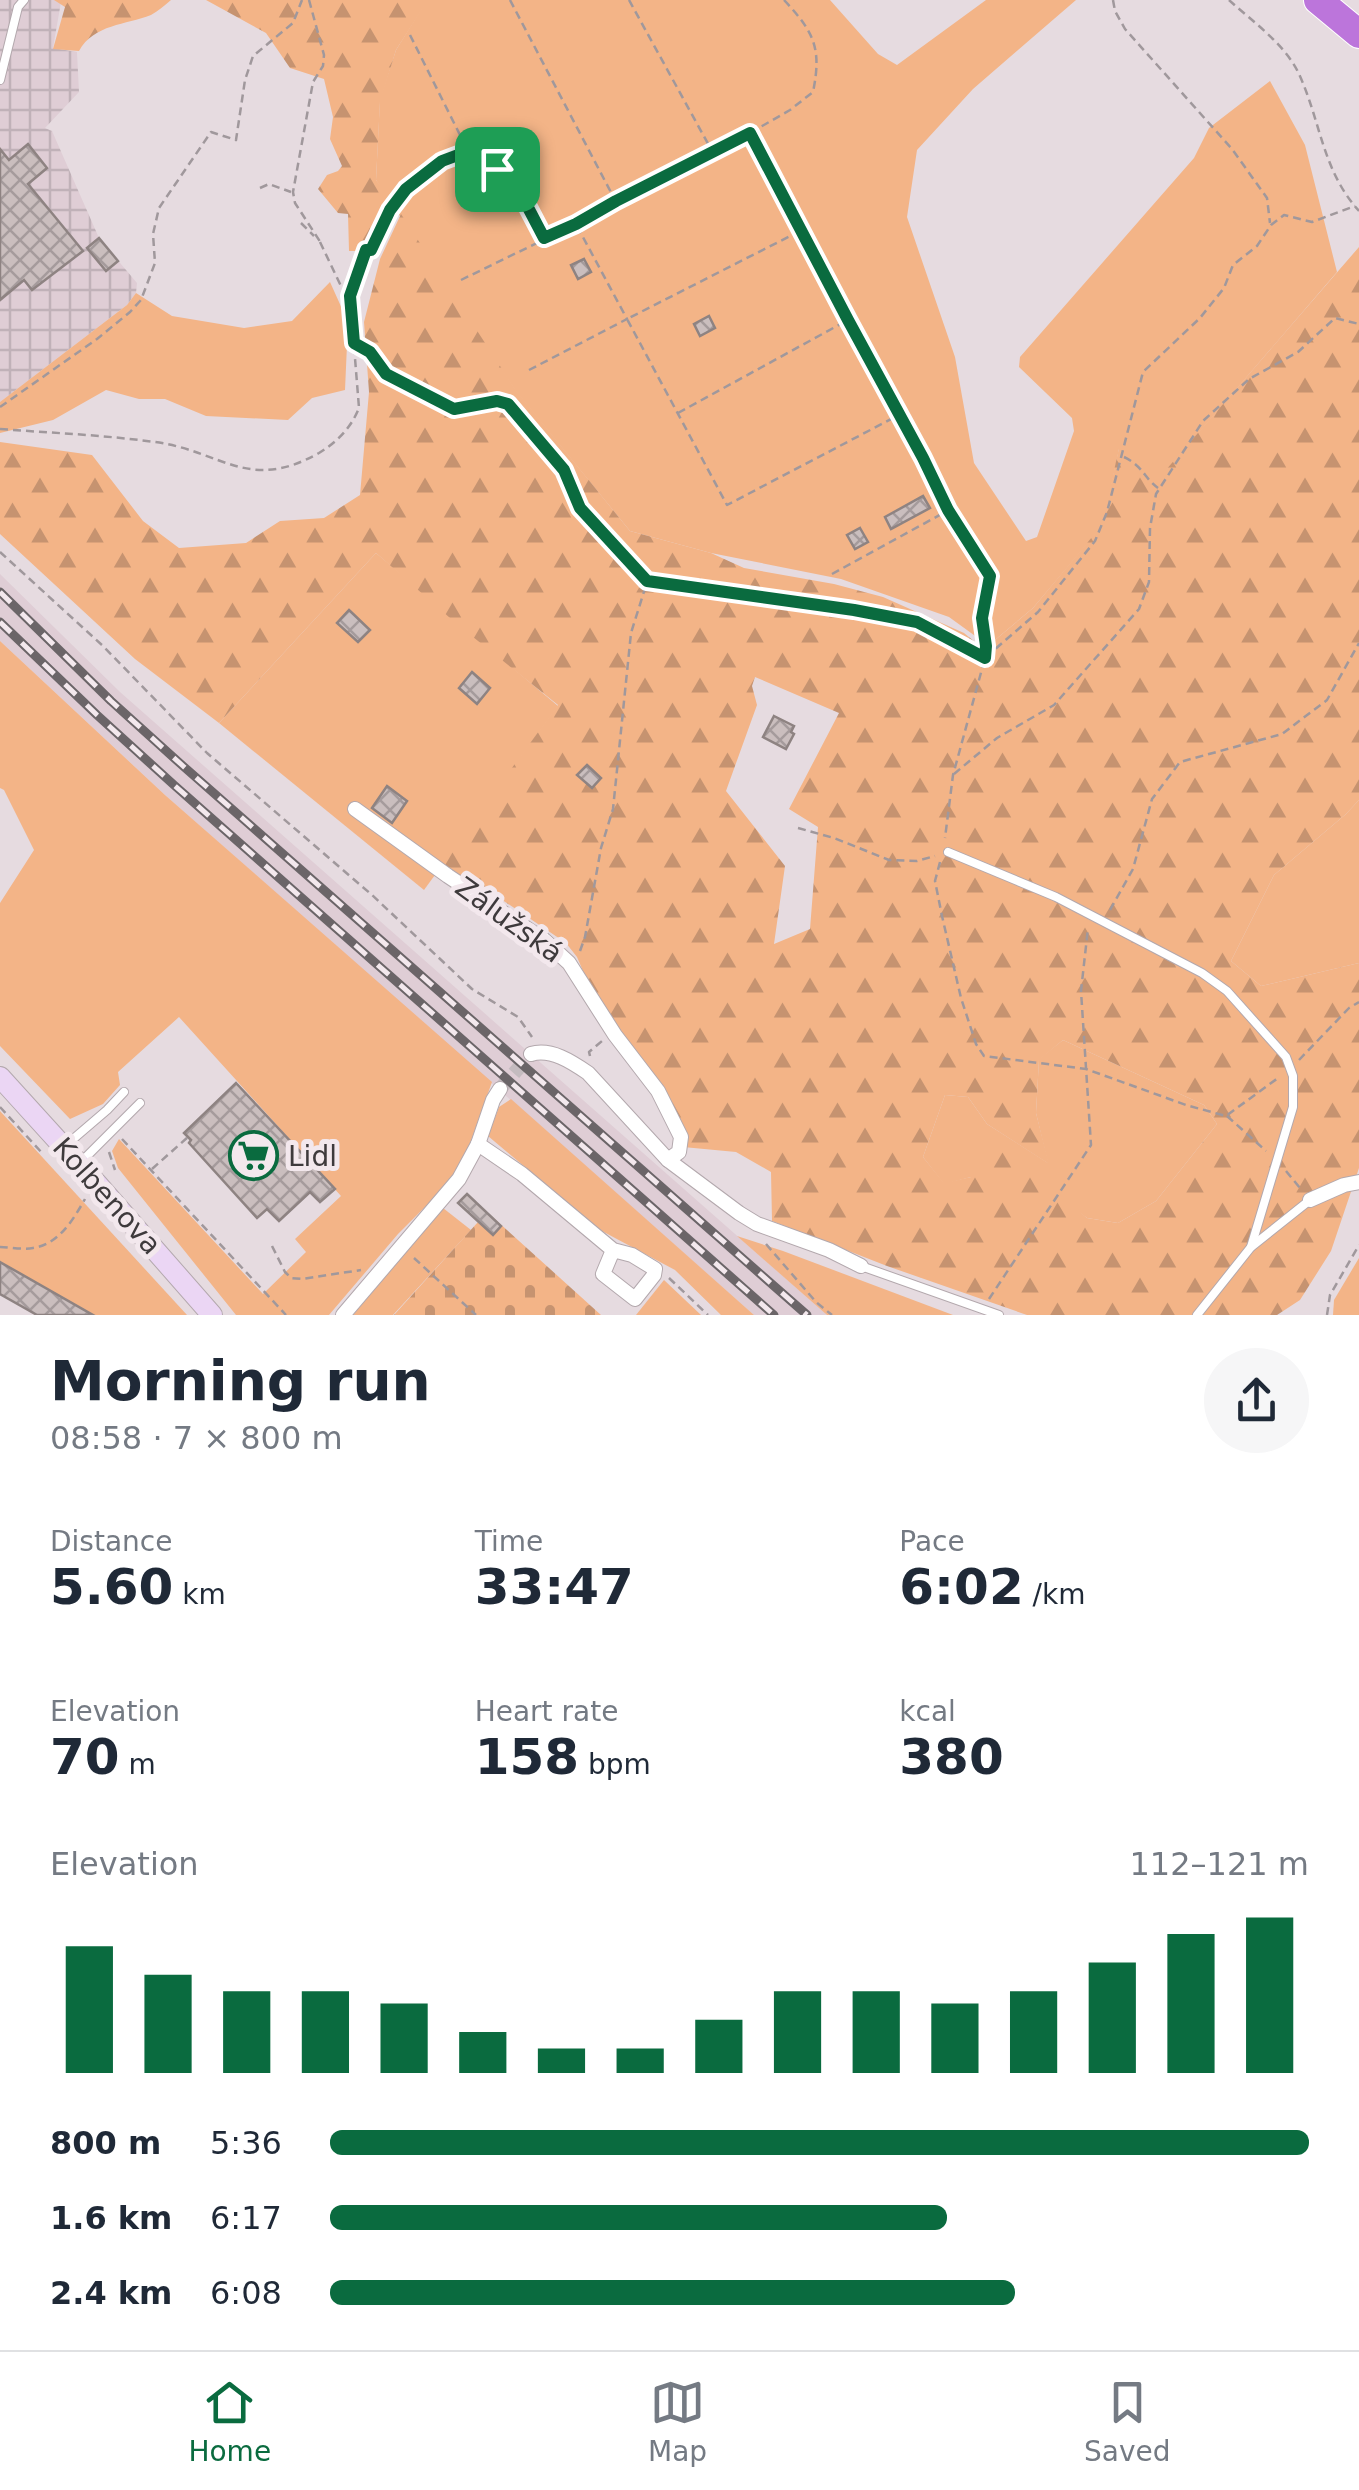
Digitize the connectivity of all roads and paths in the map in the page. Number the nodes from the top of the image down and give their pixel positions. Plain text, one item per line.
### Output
1 (24, 0) edge
2 (302, 0) edge
3 (310, 0) edge
4 (510, 0) edge
5 (629, 0) edge
6 (784, 0) edge
7 (1113, 0) edge
8 (1229, 0) edge
9 (1318, 0) edge
10 (1359, 34) edge
11 (410, 35) dead end
12 (0, 80) edge
13 (750, 133) junction
14 (712, 152) junction
15 (471, 156) junction
16 (260, 188) dead end
17 (293, 192) junction
18 (616, 201) junction
19 (1355, 206) junction
20 (1359, 211) edge
21 (301, 223) dead end
22 (576, 224) junction
23 (1271, 225) junction
24 (801, 230) junction
25 (544, 238) junction
26 (321, 242) junction
27 (460, 280) dead end
28 (350, 296) junction
29 (627, 319) junction
30 (848, 320) junction
31 (1359, 324) edge
32 (354, 343) junction
33 (529, 370) dead end
34 (0, 407) edge
35 (676, 414) junction
36 (898, 415) junction
37 (0, 429) edge
38 (1122, 456) junction
39 (1160, 489) junction
40 (948, 510) junction
41 (0, 552) edge
42 (832, 574) dead end
43 (647, 581) junction
44 (1359, 644) edge
45 (985, 658) junction
46 (953, 774) junction
47 (355, 809) dead end
48 (798, 828) dead end
49 (945, 853) junction
50 (1090, 915) junction
51 (1103, 922) junction
52 (569, 963) junction
53 (1359, 1002) edge
54 (616, 1035) junction
55 (535, 1052) joint
56 (1086, 1069) junction
57 (1290, 1070) junction
58 (0, 1077) edge
59 (600, 1086) junction
60 (500, 1089) tunnel mouth
61 (124, 1092) dead end
62 (140, 1103) dead end
63 (1226, 1116) junction
64 (119, 1136) dead end
65 (188, 1137) dead end
66 (478, 1144) junction
67 (64, 1146) junction
68 (110, 1148) dead end
69 (668, 1160) junction
70 (1276, 1160) junction
71 (79, 1164) junction
72 (115, 1170) dead end
73 (151, 1170) junction
74 (1359, 1182) edge
75 (84, 1199) dead end
76 (1310, 1200) junction
77 (765, 1243) dead end
78 (1359, 1244) edge
79 (0, 1246) edge
80 (272, 1246) dead end
81 (1250, 1246) junction
82 (402, 1247) junction
83 (612, 1250) junction
84 (862, 1266) joint
85 (384, 1269) junction
86 (655, 1269) junction
87 (983, 1309) junction
88 (212, 1315) edge
89 (286, 1315) edge
90 (344, 1315) edge
91 (476, 1315) edge
92 (708, 1315) edge
93 (832, 1315) edge
94 (999, 1315) edge
95 (1197, 1315) edge
96 (1328, 1315) edge

1 - 12 lane
2 - 34 path
3 - 17 path
4 - 18 path
5 - 14 path
6 - 13 path
7 - 23 path
8 - 19 path
9 - 10 highway
11 - 15 path
13 - 14 path
13 - 24 path
14 - 18 path
15 - 25 path
15 - 28 path
16 - 17 path
17 - 26 path
18 - 22 path
19 - 20 path
19 - 23 path
21 - 26 path
22 - 25 path
22 - 29 path
23 - 38 path
24 - 29 path
24 - 30 path
25 - 27 path
26 - 28 path
28 - 32 path
29 - 33 path
29 - 35 path
30 - 35 path
30 - 36 path
31 - 39 path
32 - 37 path
32 - 43 path
35 - 36 path
36 - 40 path
38 - 39 path
38 - 45 path
39 - 46 path
40 - 42 path
40 - 45 path
41 - 55 path
43 - 45 path
43 - 52 path
44 - 51 path
45 - 46 path
46 - 49 path
47 - 52 street, Zálužská
48 - 49 path
49 - 50 lane
49 - 56 path
50 - 51 lane
50 - 56 path
51 - 57 lane
52 - 54 street, Zálužská
53 - 57 path
54 - 59 path
54 - 69 street, Zálužská
55 - 59 street
56 - 63 path
56 - 87 path
57 - 63 path
57 - 70 lane
58 - 67 main road, Kolbenova
59 - 69 street
60 - 66 street
61 - 67 lane
62 - 71 lane
63 - 70 path
64 - 73 path
65 - 73 path
66 - 82 street
66 - 83 street
67 - 71 main road, Kolbenova
68 - 72 path
69 - 84 street
70 - 76 path
70 - 81 lane
71 - 88 main road, Kolbenova
73 - 89 path
74 - 76 street
75 - 79 path
76 - 81 lane
77 - 93 path
78 - 96 path
80 - 85 path
81 - 95 lane
82 - 85 street
82 - 91 path
83 - 86 street
83 - 86 street
84 - 87 lane
85 - 90 street
86 - 92 path
87 - 94 lane

